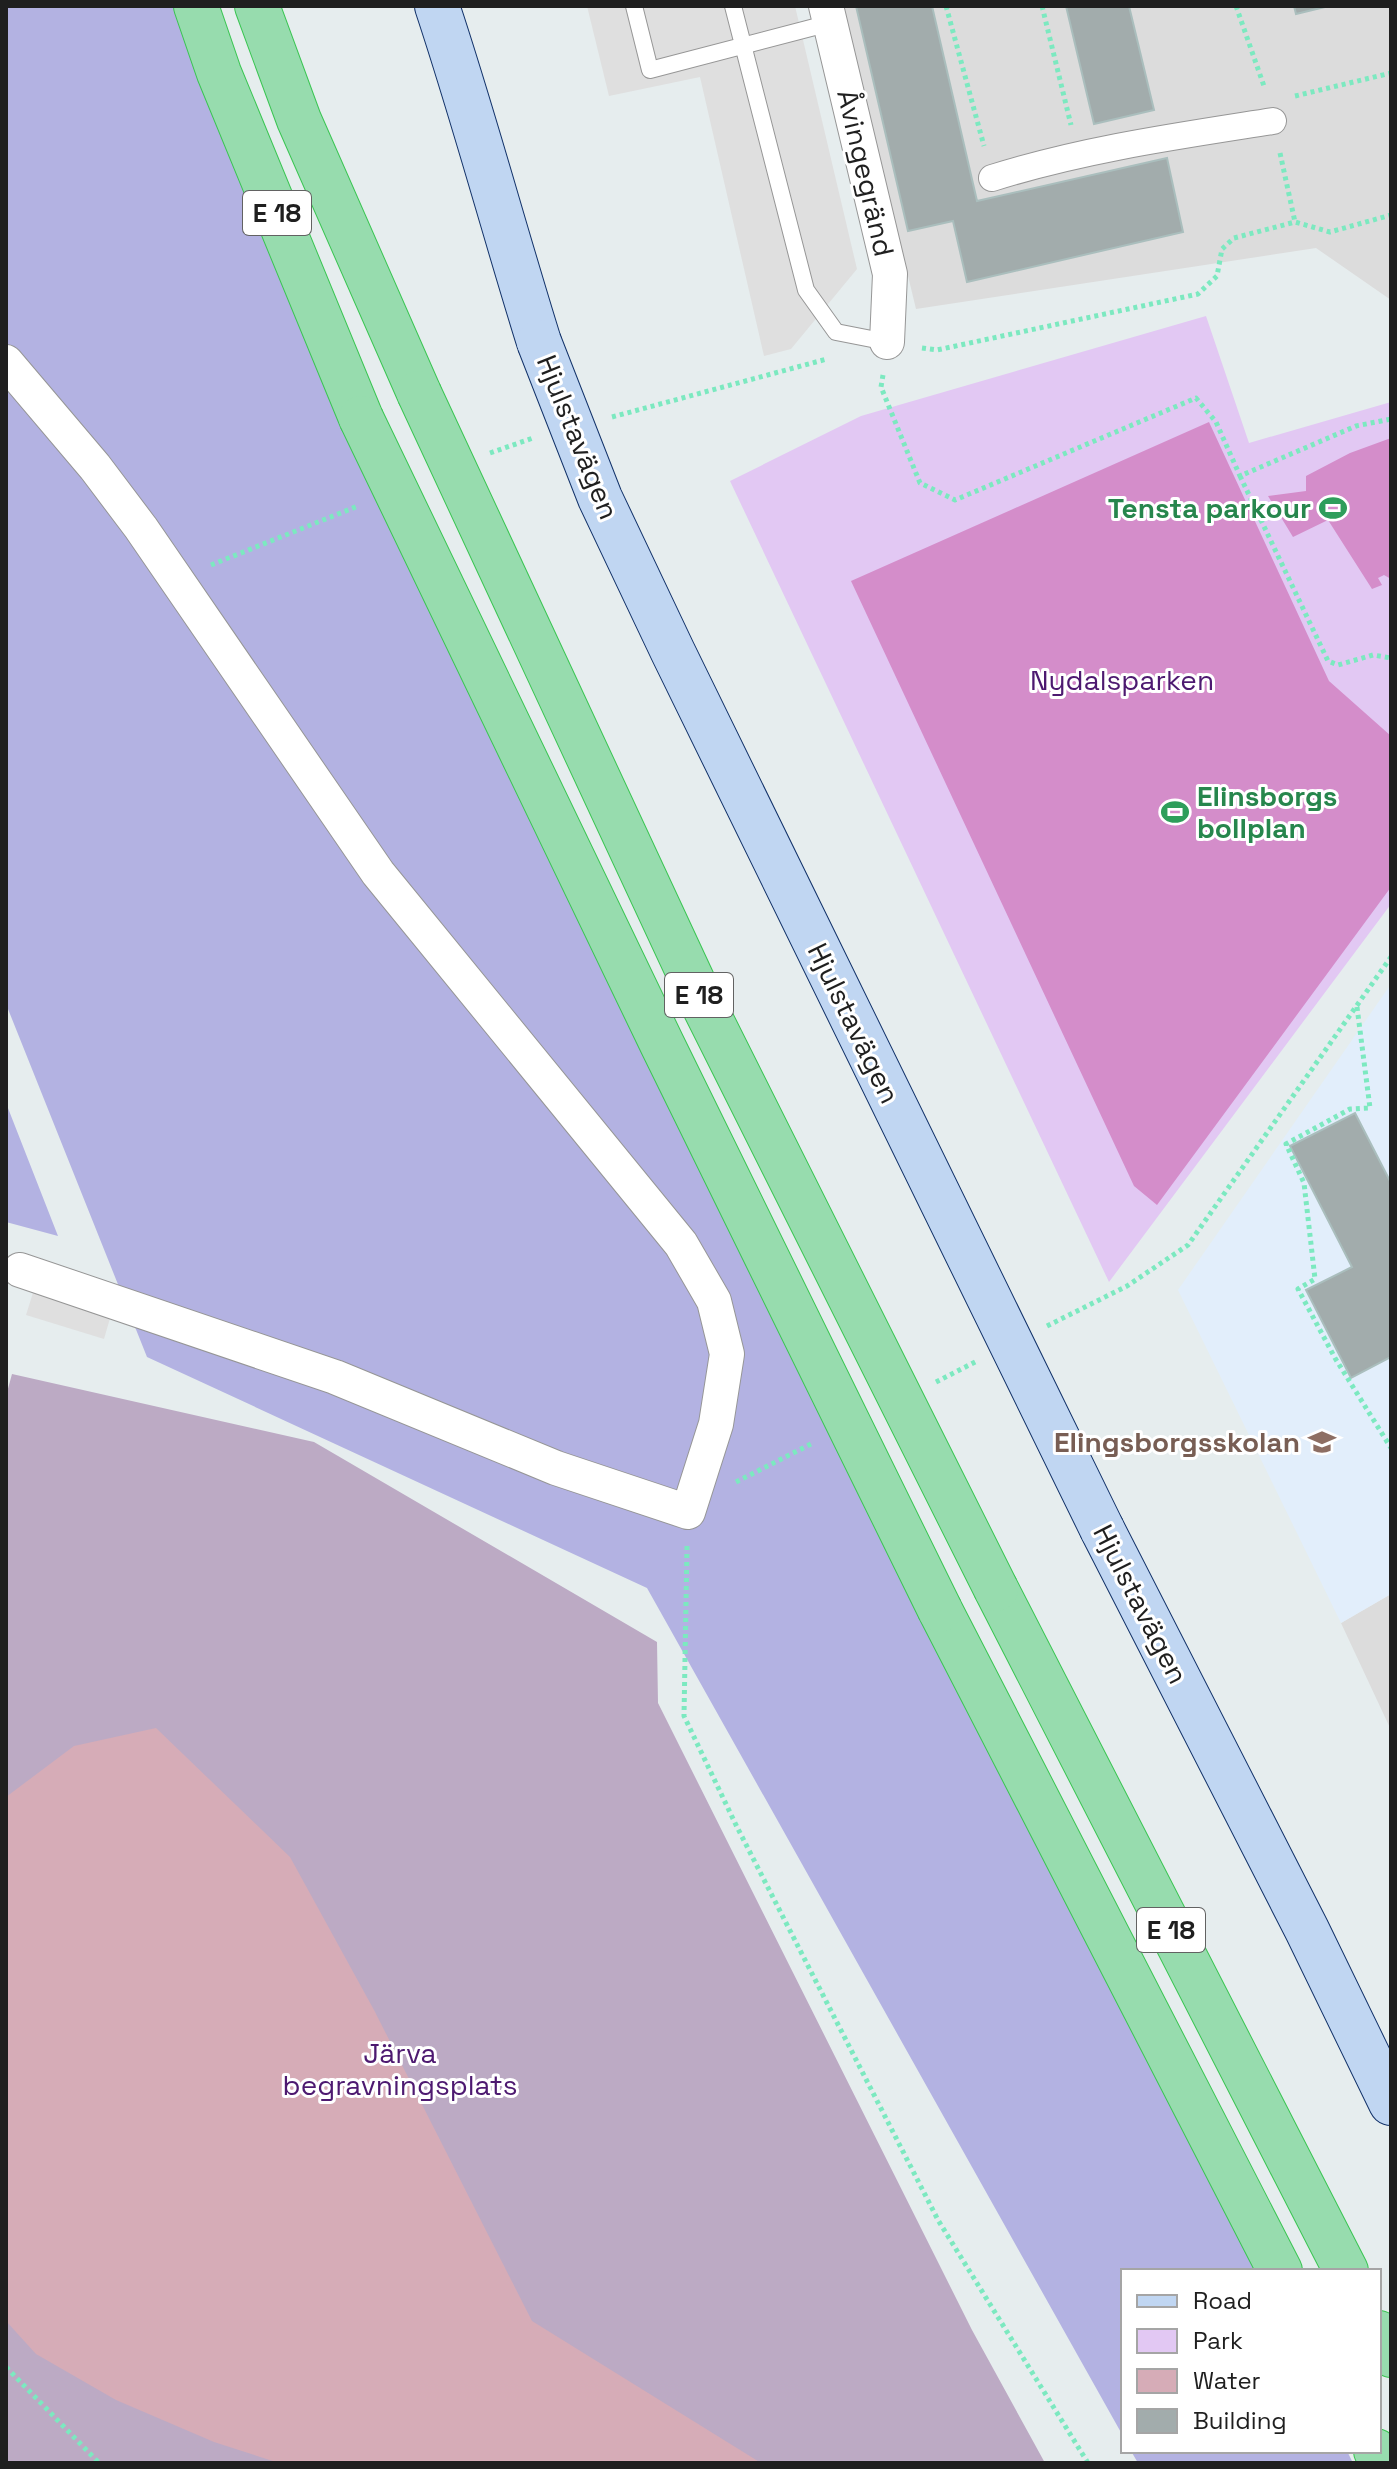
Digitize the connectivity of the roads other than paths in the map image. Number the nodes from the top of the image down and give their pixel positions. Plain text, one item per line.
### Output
1 (196, 6) edge
2 (257, 6) edge
3 (437, 6) edge
4 (457, 6) edge
5 (634, 6) edge
6 (733, 6) edge
7 (828, 15) edge
8 (744, 46) junction
9 (465, 90) junction
10 (1279, 110) road end
11 (992, 178) road end
12 (887, 342) joint
13 (6, 362) edge
14 (20, 1270) dead end
15 (1307, 1930) junction
16 (1391, 2045) edge
17 (1391, 2103) edge
18 (1279, 2269) edge
19 (1345, 2269) edge
20 (1381, 2337) edge
21 (1391, 2355) edge

1 - 18 highway, E 18, bridge
2 - 19 highway, E 18, bridge
3 - 9 main road, Hjulstavägen
4 - 9 main road, Hjulstavägen
5 - 8 lane
6 - 8 lane
7 - 8 lane
7 - 12 street, Åvingegränd
8 - 12 lane
9 - 15 main road, Hjulstavägen, bridge
10 - 11 street
13 - 14 street
15 - 16 main road, Hjulstavägen
15 - 17 main road, Hjulstavägen
20 - 21 highway

